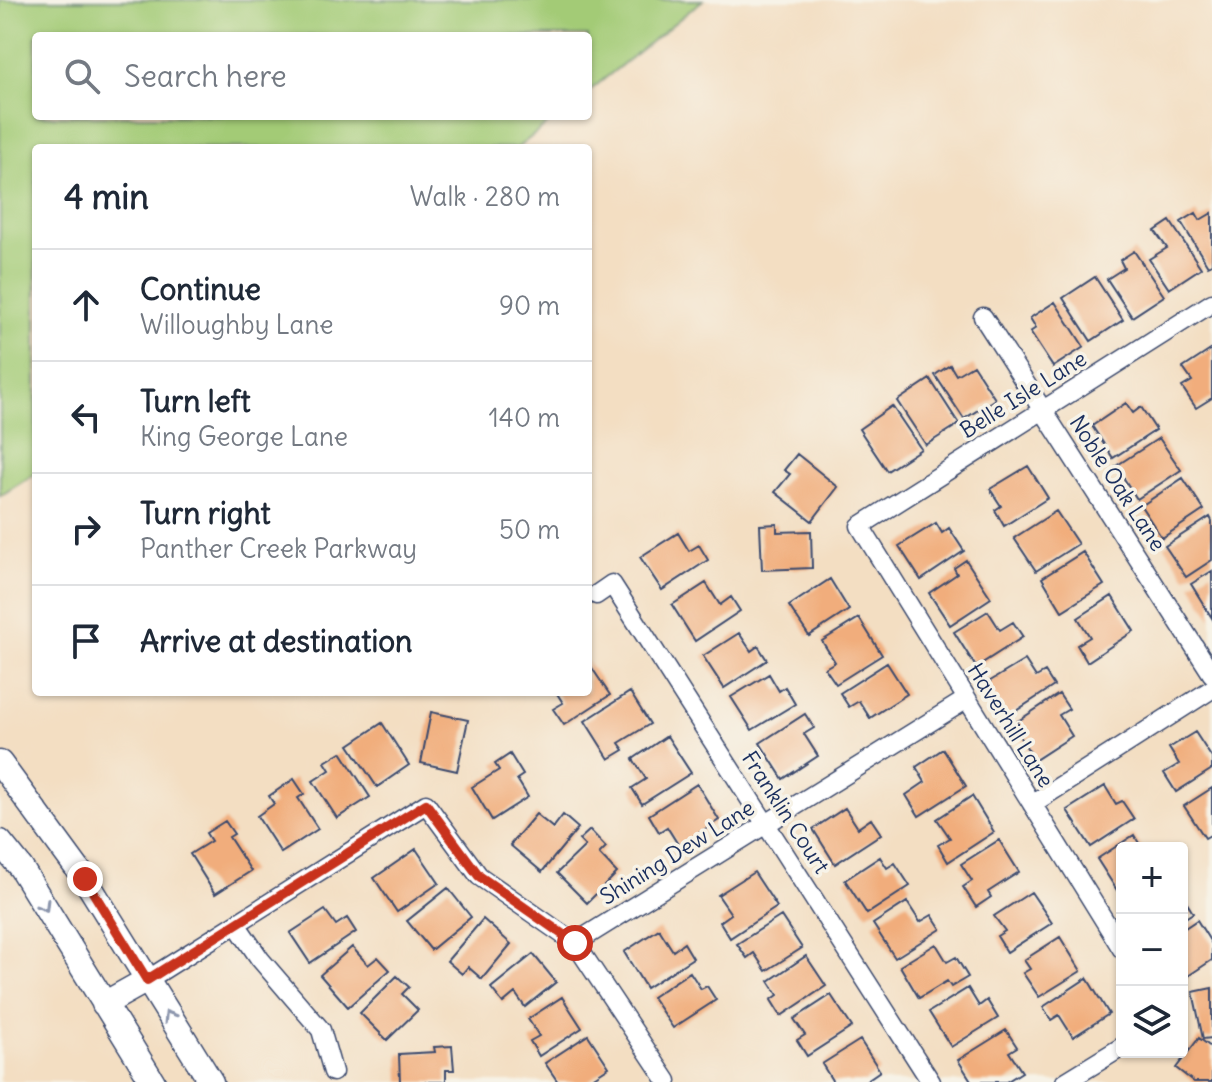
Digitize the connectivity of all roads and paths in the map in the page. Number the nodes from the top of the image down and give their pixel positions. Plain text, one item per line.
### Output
1 (1212, 303) edge
2 (983, 317) dead end
3 (1043, 410) junction
4 (860, 526) joint
5 (596, 595) dead end
6 (1212, 674) edge
7 (1212, 689) edge
8 (967, 699) junction
9 (0, 763) edge
10 (1032, 804) junction
11 (766, 824) junction
12 (0, 842) edge
13 (236, 924) junction
14 (1116, 939) edge
15 (575, 943) junction
16 (147, 980) junction
17 (104, 1004) junction
18 (1116, 1051) edge
19 (333, 1072) dead end
20 (667, 1081) edge
21 (153, 1082) edge
22 (211, 1082) edge
23 (931, 1082) edge
24 (1065, 1082) edge

1 - 3 street, Belle Isle Lane
2 - 3 street, Noble Oak Lane
3 - 4 street, Belle Isle Lane
3 - 6 street, Noble Oak Lane
4 - 8 street, Haverhill Lane
5 - 11 street, Franklin Court
7 - 10 street
8 - 10 street, Haverhill Lane
8 - 11 street, Shining Dew Lane
9 - 16 main road
10 - 14 street, Haverhill Lane
11 - 15 street, Shining Dew Lane
11 - 23 street, Franklin Court
12 -> 17 main road
13 - 15 street
13 - 16 street
13 - 19 street
15 - 20 street
16 - 17 main road
22 -> 16 main road
17 - 21 main road
18 - 24 street

